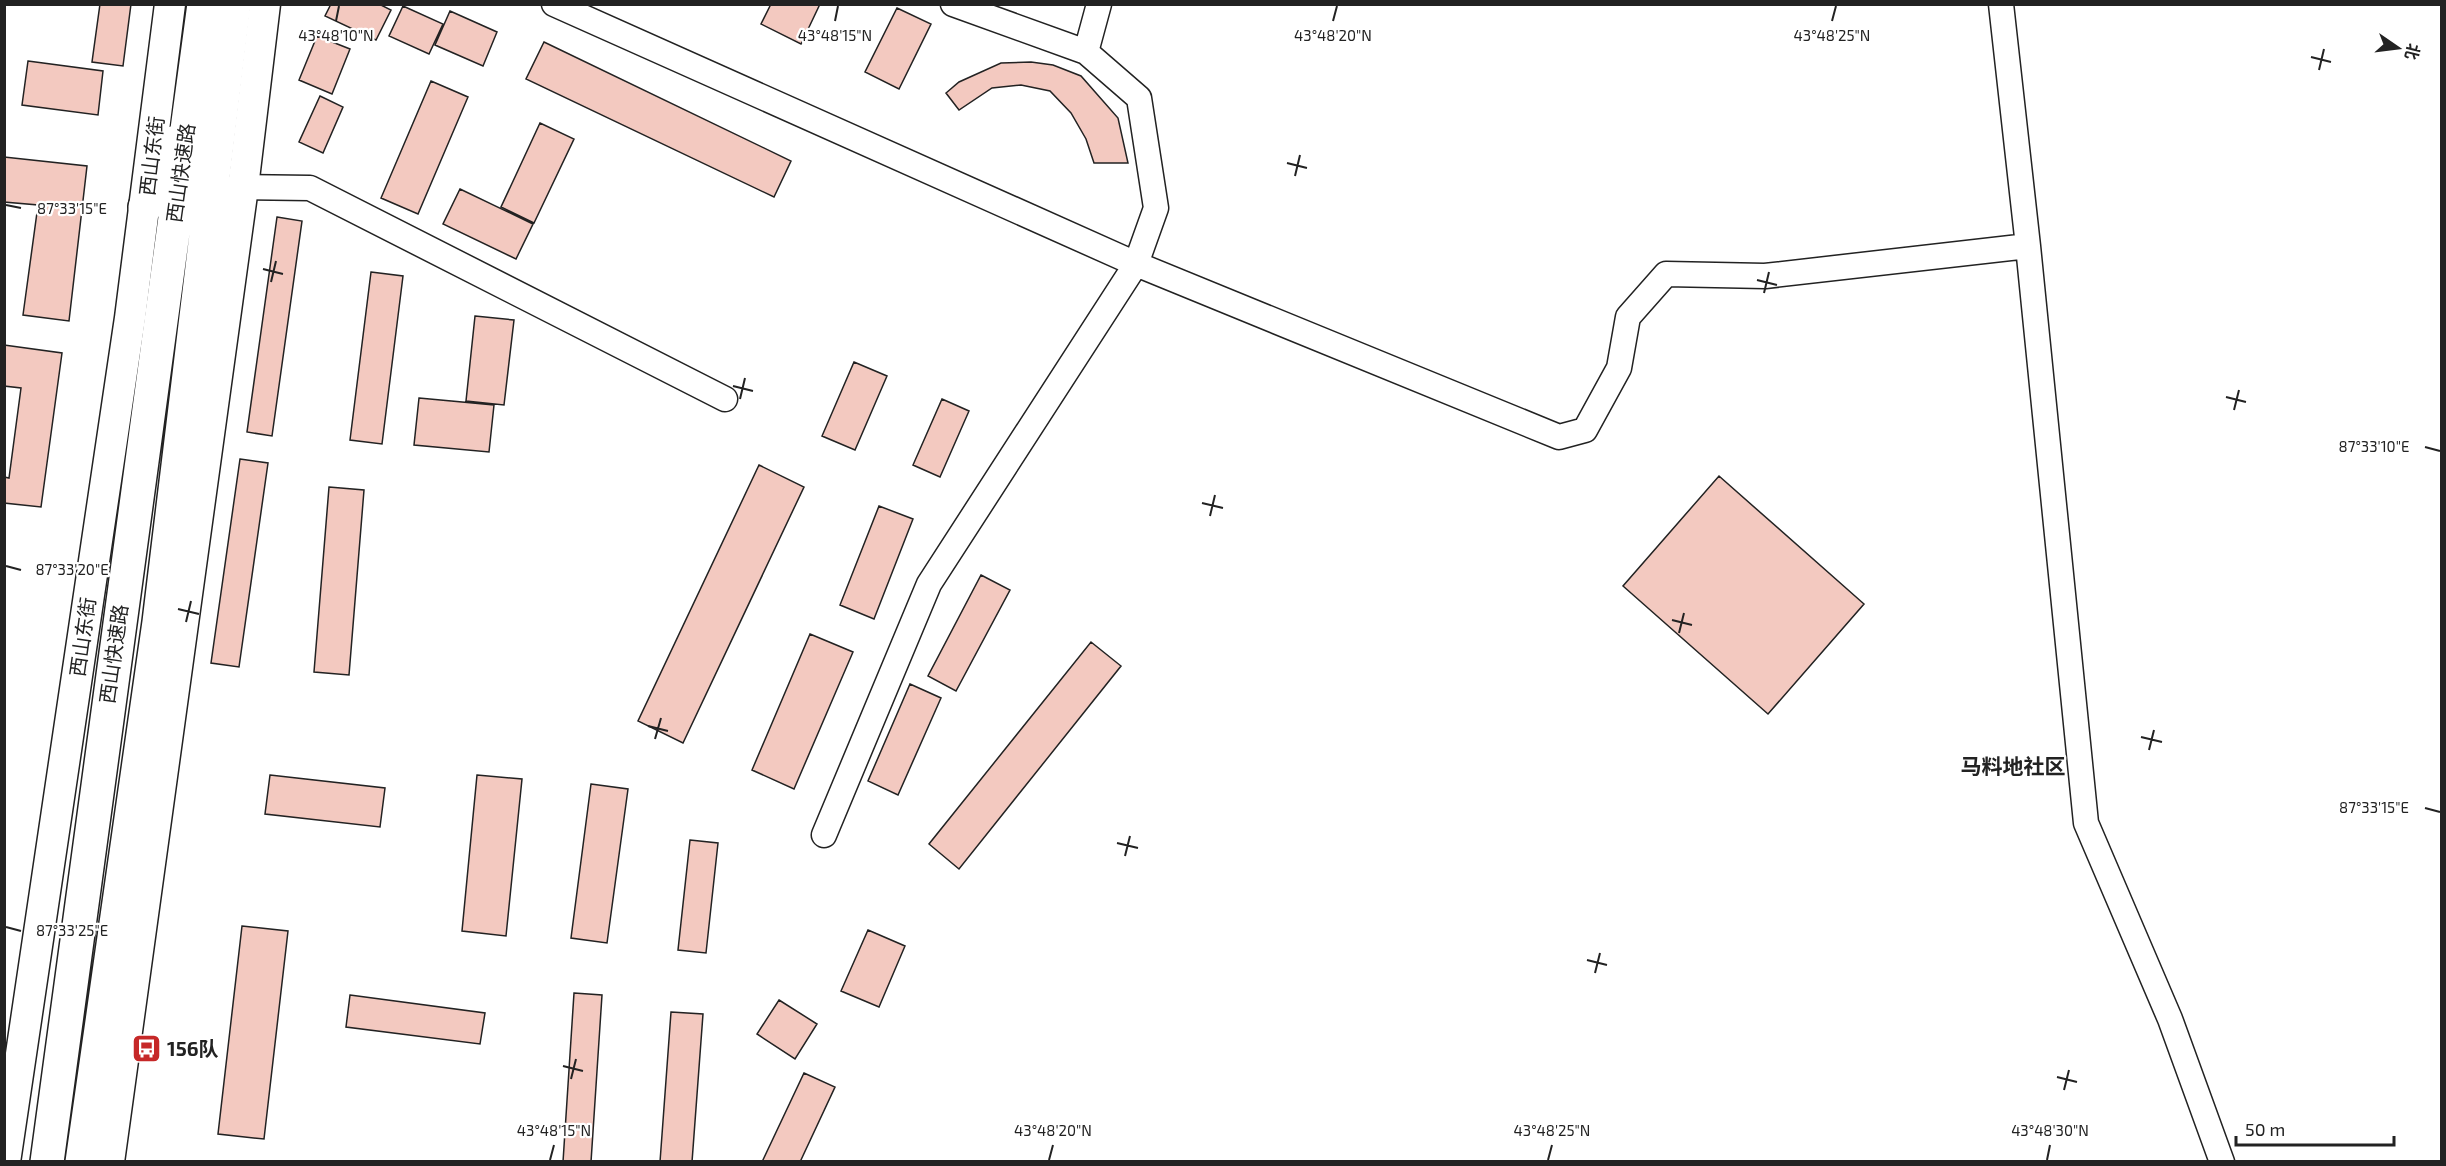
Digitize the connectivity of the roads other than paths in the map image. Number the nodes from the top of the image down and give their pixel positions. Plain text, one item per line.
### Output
1 (170, 4) edge
2 (204, 4) edge
3 (234, 4) edge
4 (265, 4) edge
5 (554, 4) edge
6 (953, 4) edge
7 (1099, 4) edge
8 (2001, 4) edge
9 (1086, 52) junction
10 (189, 116) junction
11 (243, 187) junction
12 (145, 207) junction
13 (2028, 246) junction
14 (1136, 264) junction
15 (200, 291) junction
16 (726, 399) dead end
17 (824, 835) dead end
18 (5, 1161) edge
19 (47, 1161) edge
20 (82, 1161) edge
21 (109, 1161) edge
22 (2222, 1161) edge

1 - 12 main road, 西山东街
2 - 10 highway, 西山快速路
3 - 15 highway, 西山快速路
4 - 11 main road
5 - 14 street
6 - 9 street
7 - 9 street
8 - 13 street
9 - 14 street
10 - 12 highway
10 - 19 highway, 西山快速路
11 - 15 highway
11 - 16 street
11 - 21 main road
12 - 18 main road, 西山东街
13 - 14 street
13 - 22 street
14 - 17 street
15 - 20 highway, 西山快速路

